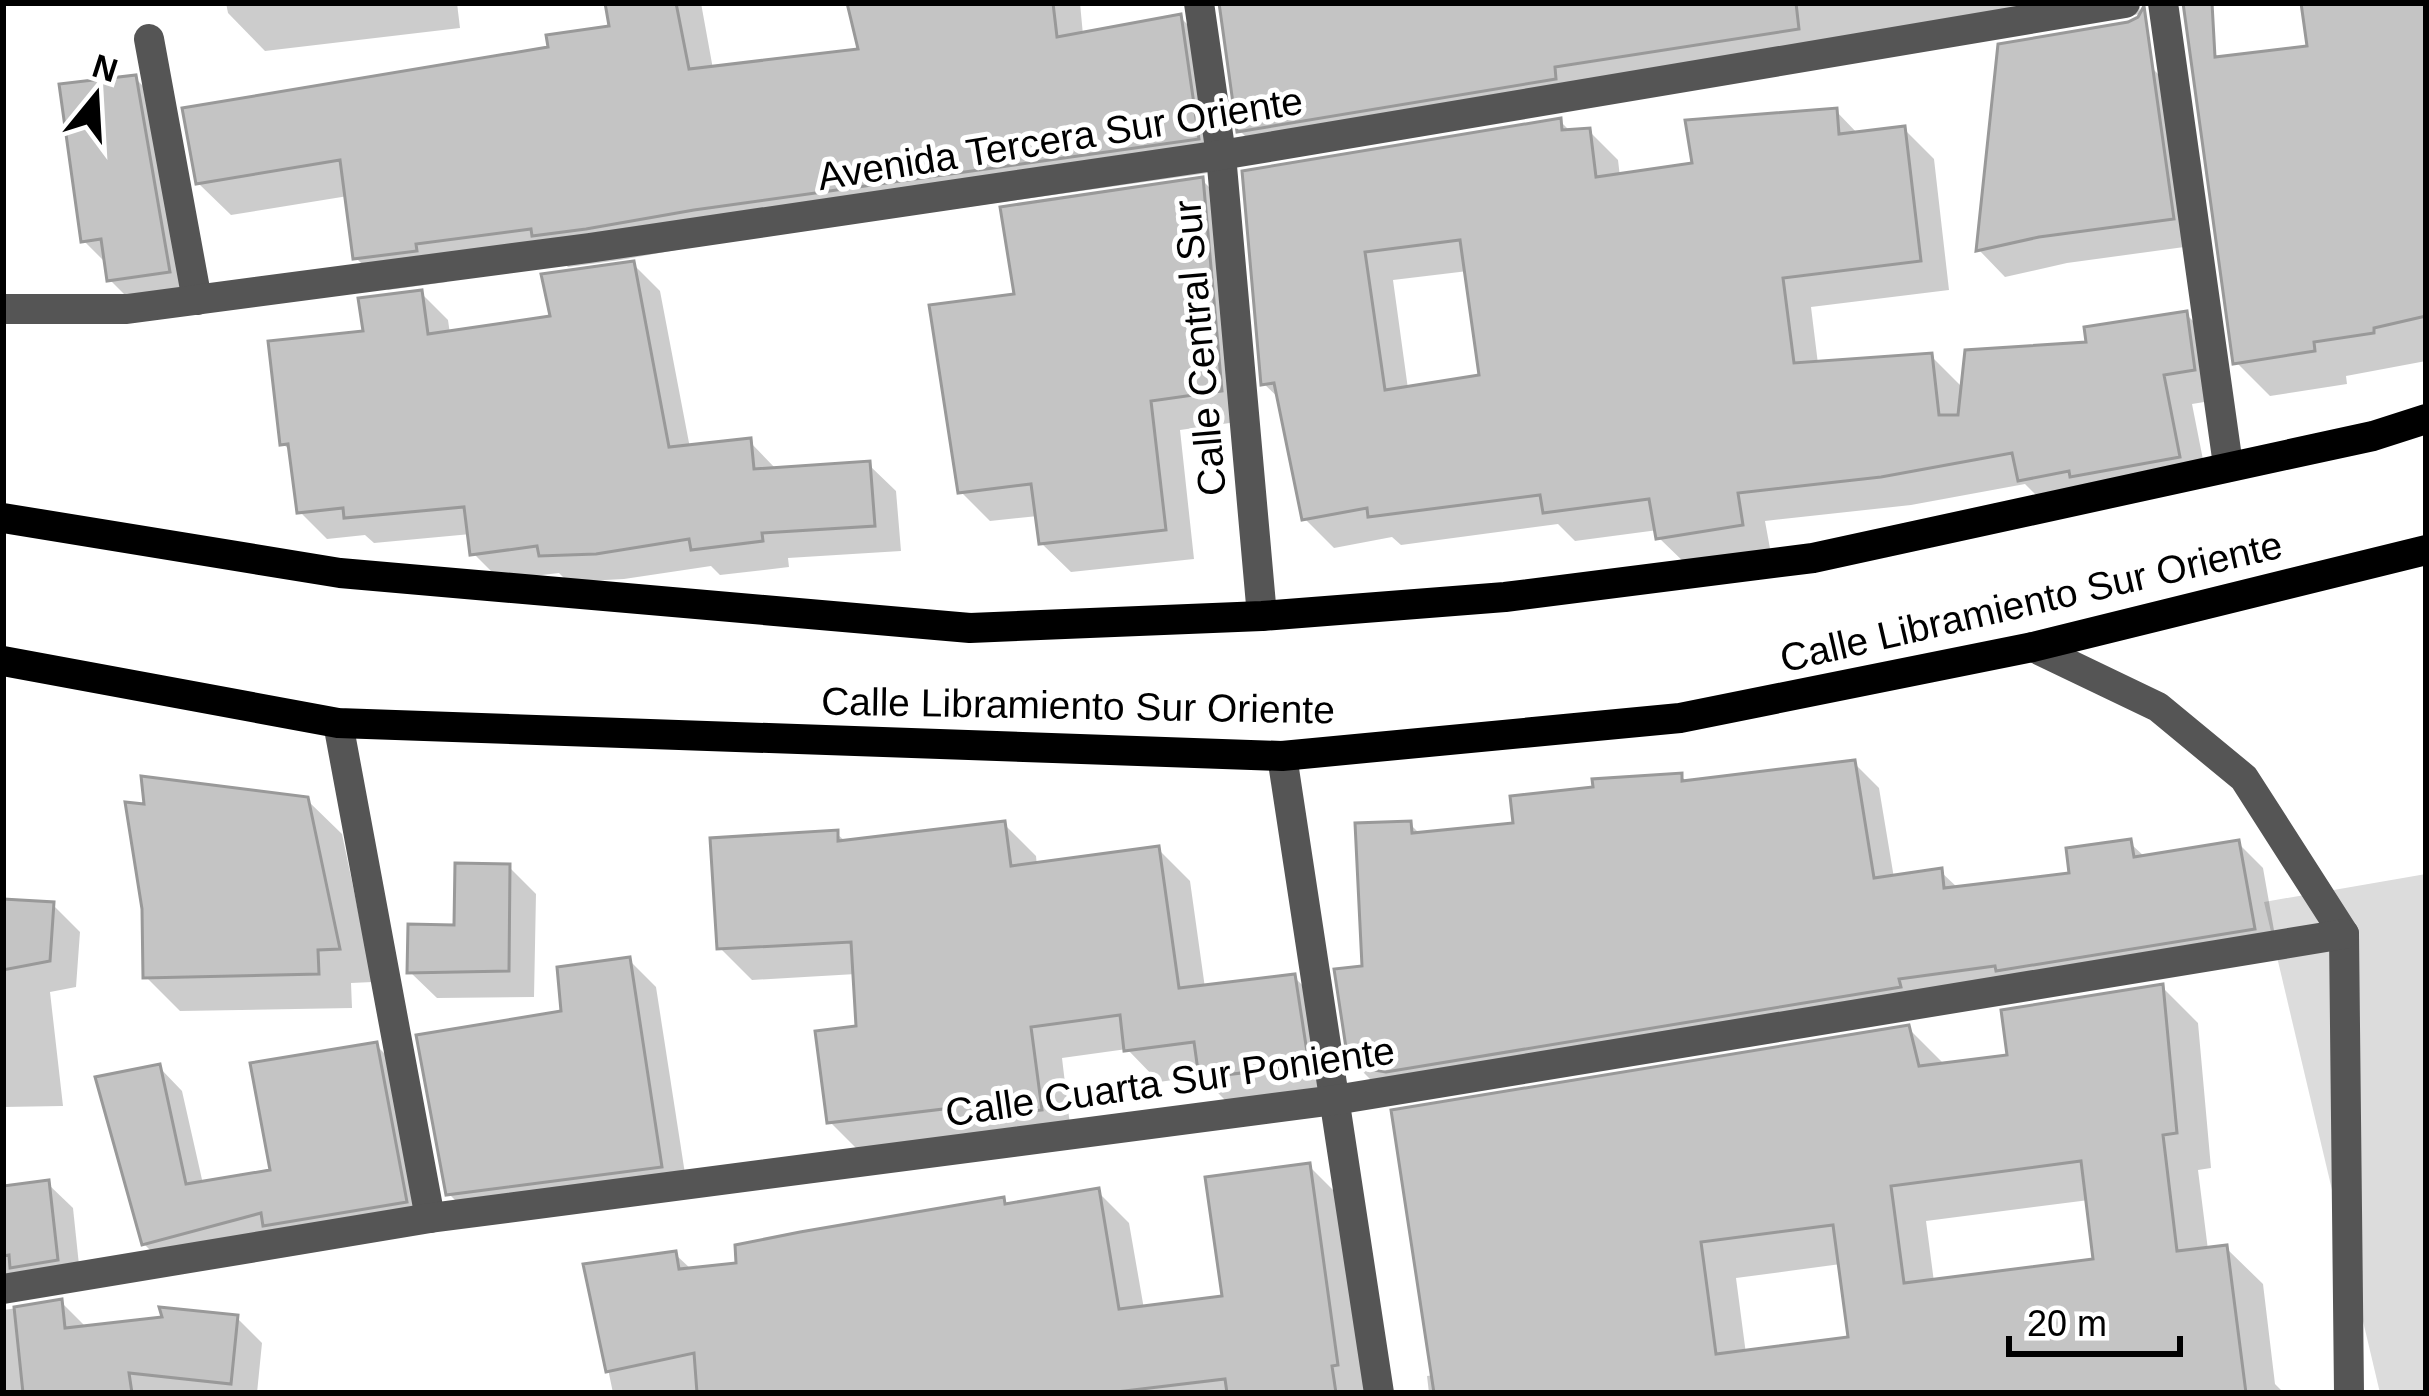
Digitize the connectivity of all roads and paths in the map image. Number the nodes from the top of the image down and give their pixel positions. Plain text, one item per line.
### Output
1 (1199, 3) edge
2 (2125, 3) edge
3 (2163, 3) edge
4 (149, 39) dead end
5 (1221, 155) junction
6 (197, 300) junction
7 (3, 309) edge
8 (2426, 404) edge
9 (2426, 419) edge
10 (2373, 436) junction
11 (2228, 465) junction
12 (3, 518) edge
13 (2426, 550) edge
14 (1262, 616) junction
15 (2033, 647) junction
16 (3, 661) edge
17 (338, 723) junction
18 (1282, 756) junction
19 (2344, 934) junction
20 (1335, 1100) junction
21 (430, 1218) junction
22 (3, 1289) edge
23 (1378, 1393) edge
24 (2349, 1393) edge

1 - 5 street, Calle Central Sur
2 - 5 street, Avenida Tercera Sur Oriente
3 - 11 street
4 - 6 street
5 - 6 street, Avenida Tercera Sur Oriente
5 - 14 street, Calle Central Sur
6 - 7 street, Avenida Tercera Sur Oriente
8 - 10 street
9 - 10 main road, Calle Libramiento Sur Oriente
10 - 11 main road, Calle Libramiento Sur Oriente
11 - 14 main road, Calle Libramiento Sur Oriente
12 - 14 main road, Calle Libramiento Sur Oriente
13 - 15 main road, Calle Libramiento Sur Oriente
15 - 18 main road, Calle Libramiento Sur Oriente
15 - 19 street
16 - 17 main road, Calle Libramiento Sur Oriente
17 - 18 main road, Calle Libramiento Sur Oriente
17 - 21 street
18 - 20 street
19 - 20 street, Calle Cuarta Sur Poniente
19 - 24 street
20 - 21 street, Calle Cuarta Sur Poniente
20 - 23 street
21 - 22 street, Calle Cuarta Sur Poniente

